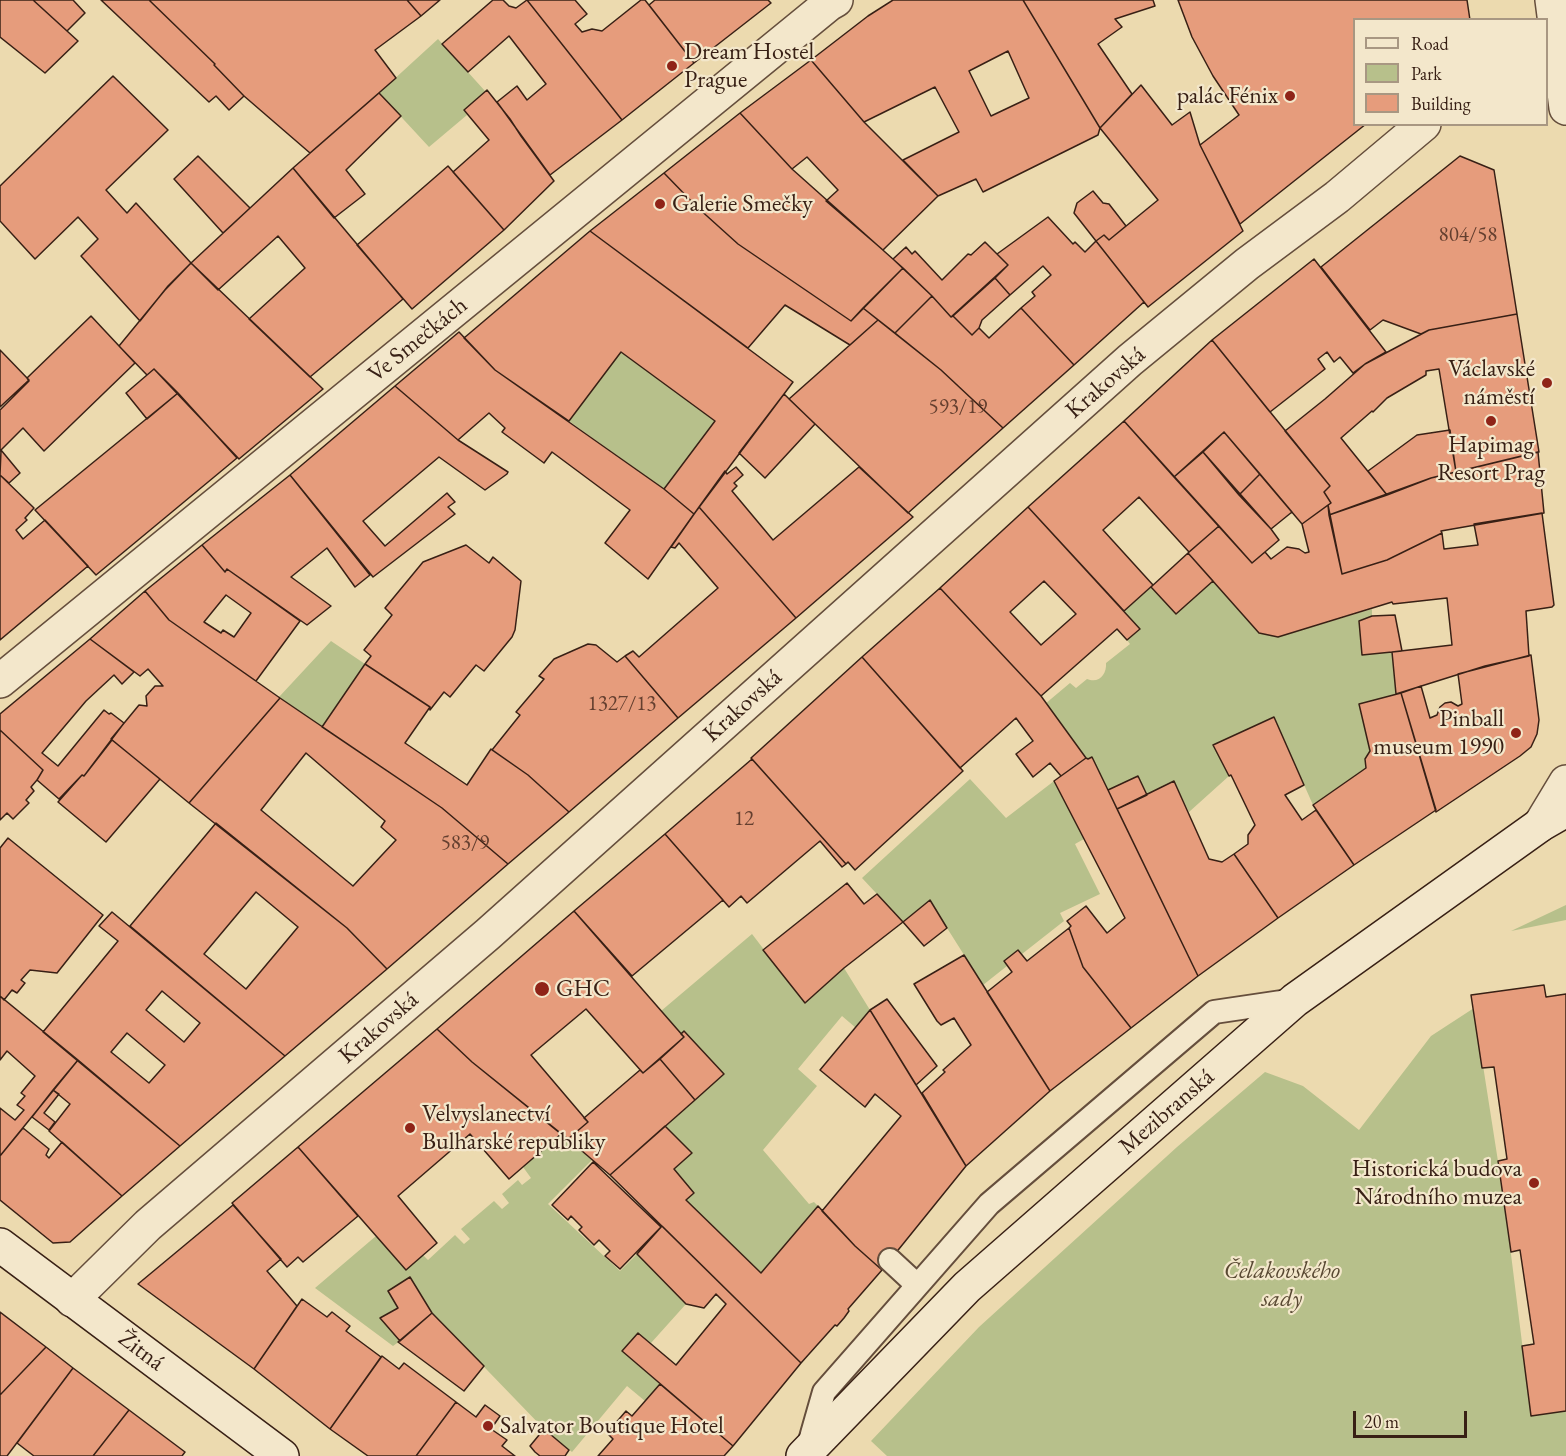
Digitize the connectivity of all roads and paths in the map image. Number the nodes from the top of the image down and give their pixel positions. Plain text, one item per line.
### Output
1 (836, 0) edge
2 (1551, 14) edge
3 (1566, 108) edge
4 (1422, 126) edge
5 (0, 681) edge
6 (1566, 782) edge
7 (1553, 818) edge
8 (1295, 1000) junction
9 (0, 1245) edge
10 (890, 1260) dead end
11 (917, 1286) junction
12 (72, 1300) junction
13 (808, 1454) edge
14 (282, 1456) edge

1 - 5 street, Ve Smečkách
2 - 3 street
4 - 12 street, Krakovská
6 - 7 street
7 - 8 street, Mezibranská
8 - 11 lane
8 - 13 street, Mezibranská
9 - 12 street, Žitná
10 - 11 lane
11 - 13 lane
12 - 14 street, Žitná

